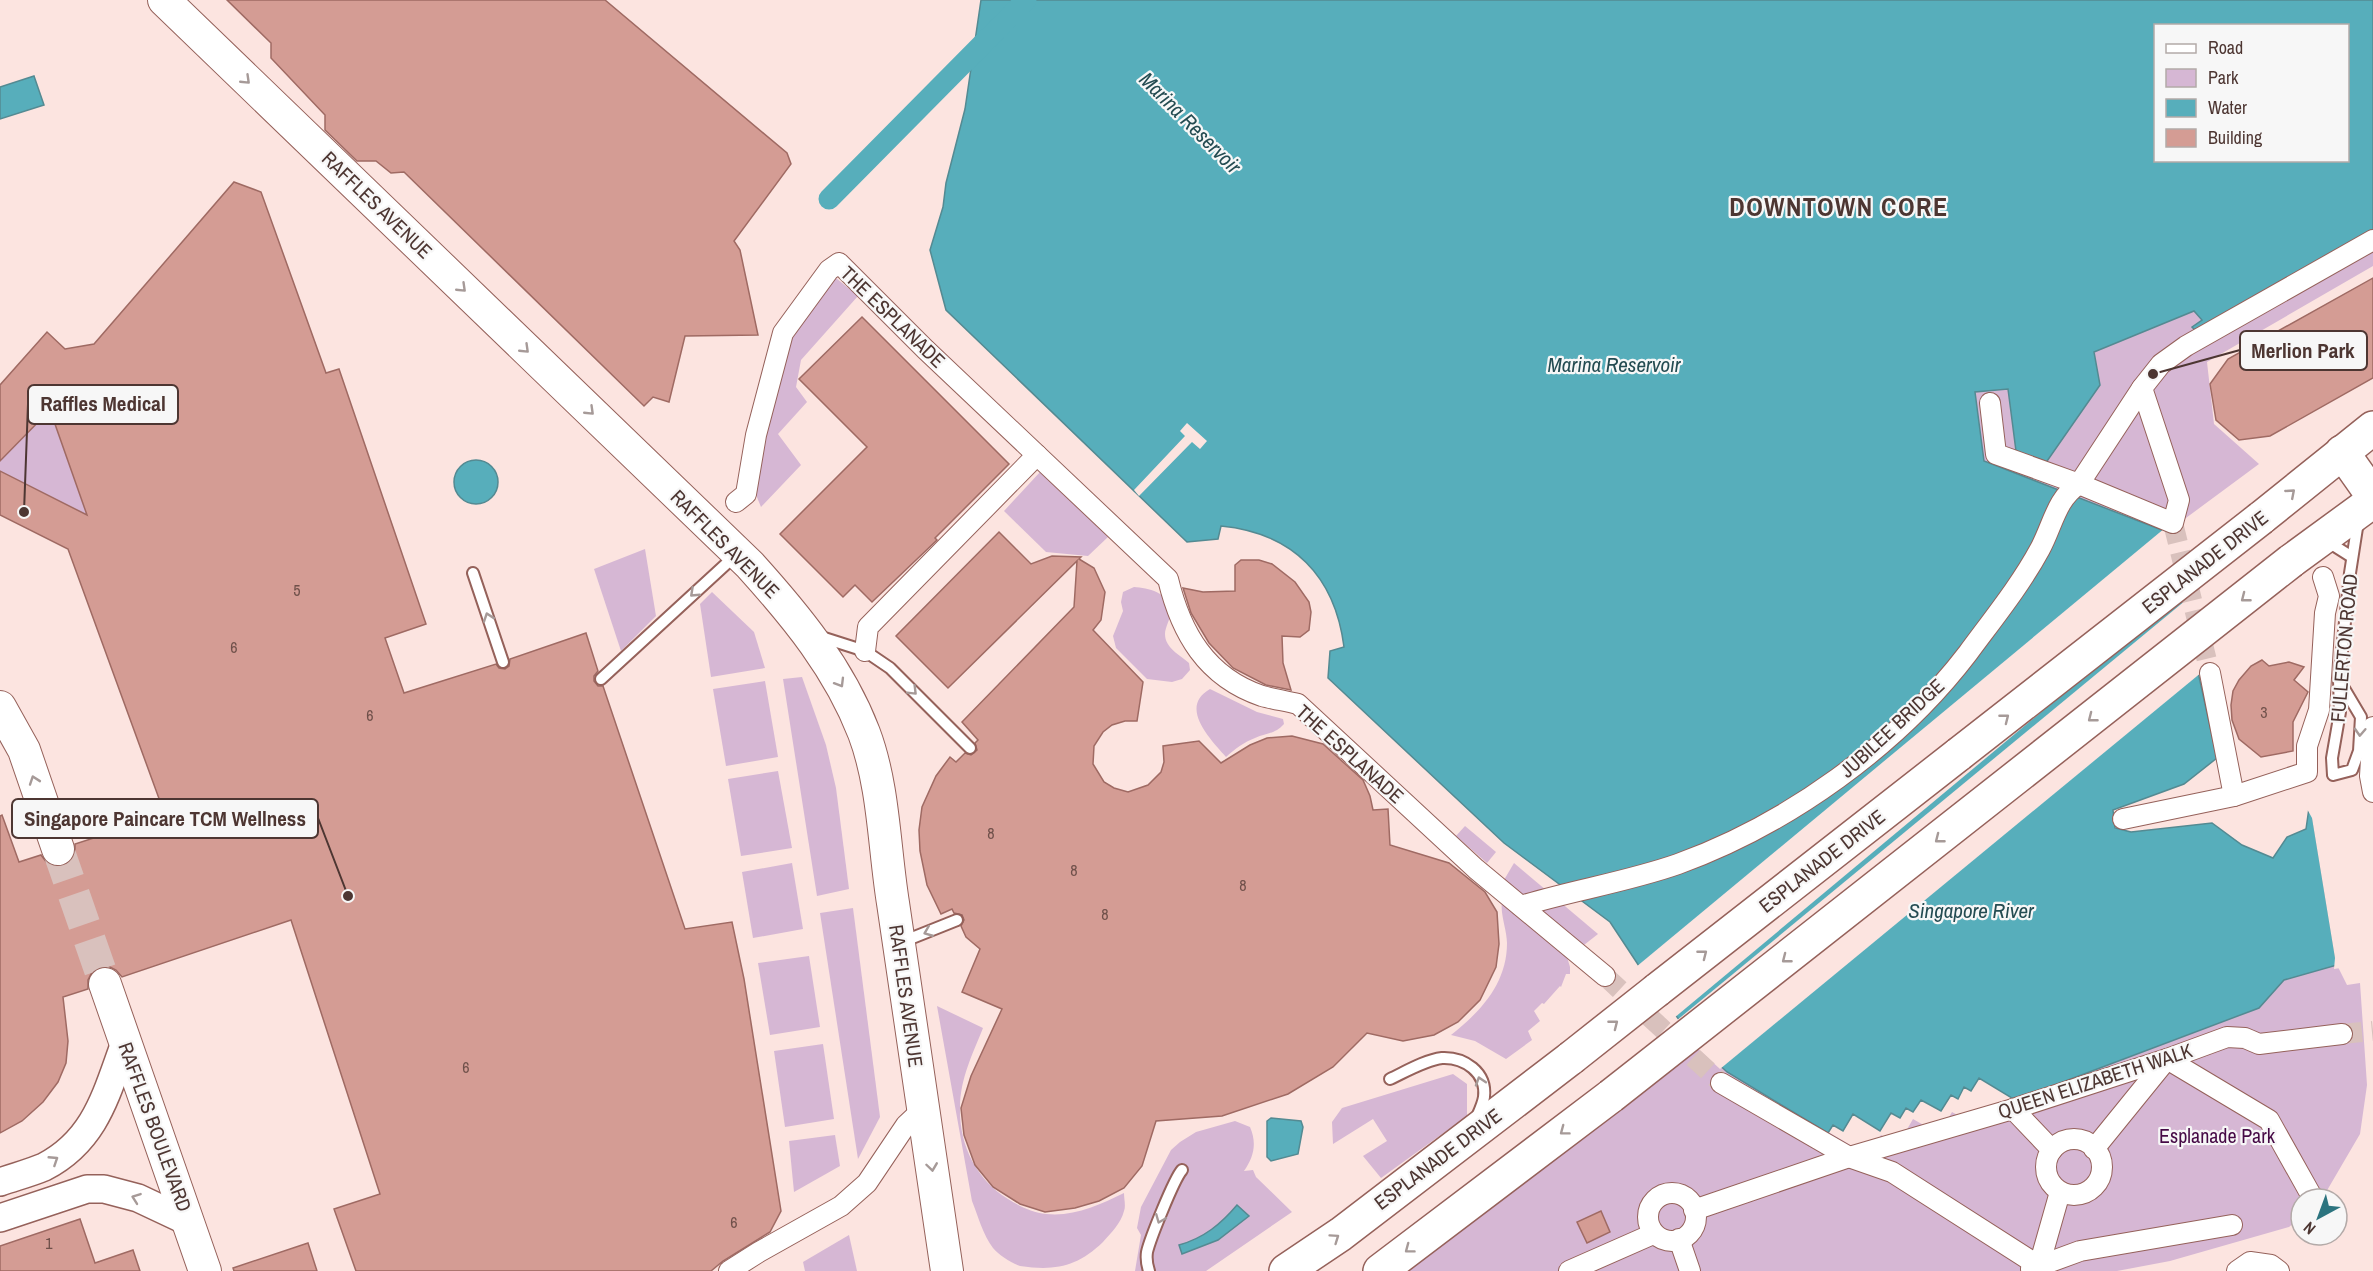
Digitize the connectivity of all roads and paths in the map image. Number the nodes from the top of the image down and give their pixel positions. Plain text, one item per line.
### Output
1 (164, 0) edge
2 (2373, 240) edge
3 (2142, 388) junction
4 (1990, 404) dead end
5 (2356, 441) edge
6 (1037, 455) junction
7 (2072, 488) junction
8 (2373, 496) edge
9 (736, 502) dead end
10 (2373, 502) edge
11 (2317, 541) junction
12 (737, 554) junction
13 (2352, 557) junction
14 (473, 573) dead end
15 (2324, 577) dead end
16 (809, 633) junction
17 (865, 651) junction
18 (503, 662) dead end
19 (2210, 673) tunnel mouth
20 (601, 679) dead end
21 (2339, 680) junction
22 (0, 707) edge
23 (2372, 734) edge
24 (970, 748) dead end
25 (2372, 784) edge
26 (2234, 796) junction
27 (2123, 819) dead end
28 (58, 849) tunnel mouth
29 (1521, 906) junction
30 (957, 920) dead end
31 (899, 944) junction
32 (1605, 976) tunnel mouth
33 (105, 984) tunnel mouth
34 (2342, 1034) tunnel mouth
35 (125, 1043) junction
36 (2168, 1059) junction
37 (1390, 1079) dead end
38 (1721, 1083) tunnel mouth
39 (923, 1109) junction
40 (2013, 1109) junction
41 (1469, 1136) junction
42 (2052, 1149) junction
43 (2094, 1149) junction
44 (1850, 1157) junction
45 (1182, 1170) dead end
46 (0, 1182) edge
47 (2307, 1187) edge
48 (2060, 1192) junction
49 (1694, 1210) junction
50 (0, 1217) edge
51 (189, 1222) junction
52 (2232, 1225) dead end
53 (1653, 1234) junction
54 (1679, 1239) junction
55 (2032, 1268) edge
56 (205, 1271) edge
57 (729, 1271) edge
58 (947, 1271) edge
59 (1149, 1271) edge
60 (1286, 1271) edge
61 (1380, 1271) edge
62 (1569, 1271) edge
63 (1690, 1271) edge
64 (2238, 1271) edge
65 (2279, 1271) edge

1 -> 12 main road, RAFFLES AVENUE
2 - 3 street, JUBILEE BRIDGE
3 - 7 street, JUBILEE BRIDGE
3 - 7 street
4 - 7 street
5 - 8 highway
41 -> 5 highway, ESPLANADE DRIVE, bridge
6 - 9 street, THE ESPLANADE
6 - 17 street
6 - 29 street, THE ESPLANADE
7 - 29 street, JUBILEE BRIDGE
10 - 11 highway
10 - 13 lane
11 - 13 lane, FULLERTON ROAD
11 -> 61 highway, bridge
12 - 16 main road, RAFFLES AVENUE
12 -> 20 lane
13 - 21 lane, FULLERTON ROAD
18 -> 14 lane
15 - 26 street
16 - 17 lane
16 -> 31 main road, RAFFLES AVENUE
17 -> 24 lane
19 - 26 street
21 -> 21 lane, FULLERTON ROAD
28 -> 22 main road
23 - 25 street
26 - 27 street
29 - 32 street, THE ESPLANADE
30 -> 31 lane
31 - 39 main road, RAFFLES AVENUE
33 - 35 main road, RAFFLES BOULEVARD
34 - 36 street, QUEEN ELIZABETH WALK
46 -> 35 street
35 - 51 main road, RAFFLES BOULEVARD
36 - 40 street, QUEEN ELIZABETH WALK
36 - 43 street
36 - 47 street
41 -> 37 lane
38 - 44 street
39 - 57 street
39 -> 58 main road, RAFFLES AVENUE
40 - 42 street
40 - 44 street, QUEEN ELIZABETH WALK
60 -> 41 highway, ESPLANADE DRIVE
42 - 43 street
42 - 48 street
43 - 48 street
44 - 49 street, QUEEN ELIZABETH WALK
44 - 55 street
45 -> 59 lane
48 - 55 street
49 - 53 street
49 - 54 street
51 -> 50 street
51 - 56 main road, RAFFLES BOULEVARD
52 - 55 street
53 - 54 street
53 - 62 street
54 - 63 street
64 - 65 street

